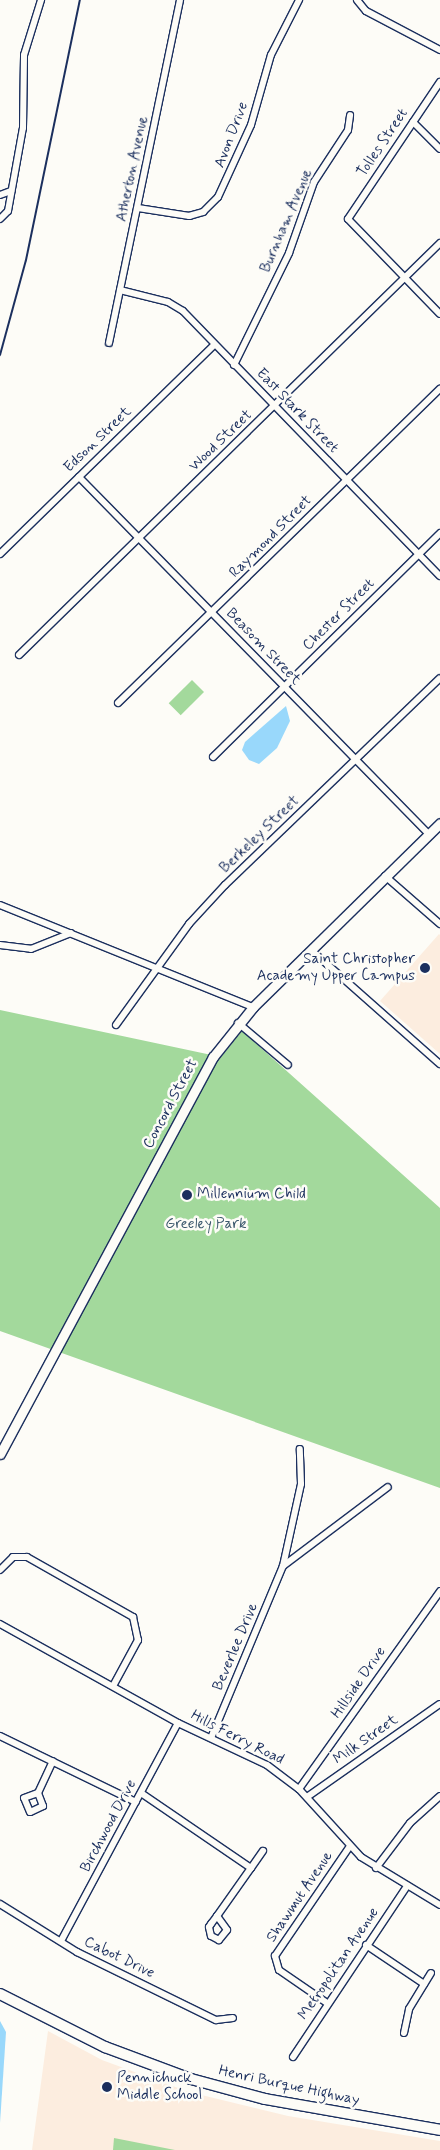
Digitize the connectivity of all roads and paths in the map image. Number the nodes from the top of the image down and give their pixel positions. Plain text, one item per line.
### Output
1 (40, 0) edge
2 (180, 0) edge
3 (299, 0) edge
4 (358, 3) edge
5 (440, 50) edge
6 (440, 82) edge
7 (350, 115) dead end
8 (413, 122) junction
9 (440, 149) edge
10 (12, 191) junction
11 (0, 195) edge
12 (138, 208) junction
13 (0, 219) edge
14 (440, 243) edge
15 (404, 278) junction
16 (120, 290) junction
17 (440, 314) edge
18 (109, 343) dead end
19 (214, 345) junction
20 (234, 365) junction
21 (440, 389) edge
22 (275, 407) junction
23 (79, 477) junction
24 (346, 480) junction
25 (440, 533) edge
26 (140, 539) junction
27 (0, 554) edge
28 (418, 554) junction
29 (440, 576) edge
30 (212, 613) junction
31 (19, 655) dead end
32 (440, 678) edge
33 (284, 686) junction
34 (118, 703) dead end
35 (212, 757) dead end
36 (356, 760) junction
37 (440, 823) edge
38 (428, 834) junction
39 (385, 876) junction
40 (0, 905) edge
41 (440, 924) edge
42 (71, 933) junction
43 (0, 945) edge
44 (311, 950) junction
45 (158, 967) junction
46 (253, 1007) junction
47 (238, 1023) junction
48 (116, 1026) dead end
49 (440, 1064) edge
50 (288, 1065) dead end
51 (300, 1448) dead end
52 (0, 1454) edge
53 (388, 1488) dead end
54 (284, 1566) junction
55 (0, 1570) edge
56 (440, 1591) edge
57 (0, 1624) edge
58 (113, 1686) junction
59 (440, 1704) edge
60 (178, 1722) junction
61 (0, 1736) edge
62 (211, 1738) junction
63 (53, 1761) junction
64 (299, 1789) junction
65 (38, 1793) dead end
66 (141, 1793) junction
67 (440, 1796) edge
68 (306, 1797) junction
69 (136, 1802) junction
70 (350, 1846) junction
71 (263, 1851) dead end
72 (251, 1868) junction
73 (376, 1868) junction
74 (407, 1886) junction
75 (0, 1904) edge
76 (440, 1905) edge
77 (217, 1916) dead end
78 (61, 1941) junction
79 (366, 1945) junction
80 (431, 1973) dead end
81 (424, 1984) junction
82 (0, 1994) edge
83 (327, 2003) junction
84 (233, 2018) dead end
85 (404, 2033) dead end
86 (293, 2057) dead end
87 (440, 2130) edge

1 - 10 street
2 - 12 street, Atherton Avenue
3 - 12 street, Avon Drive
4 - 5 street
6 - 8 street, Tolles Street
7 - 20 street, Burnham Avenue
8 - 9 street
8 - 15 street, Tolles Street
10 - 11 street
10 - 13 street
12 - 16 street, Atherton Avenue
14 - 15 street, Wood Street
15 - 17 street
15 - 22 street, Wood Street
16 - 18 street, Atherton Avenue
16 - 19 street, East Stark Street
19 - 20 street, East Stark Street
19 - 23 street, Edson Street
20 - 22 street, East Stark Street
21 - 24 street, Raymond Street
22 - 24 street, East Stark Street
22 - 26 street, Wood Street
23 - 26 street, Beasom Street
23 - 27 street, Edson Street
24 - 28 street, East Stark Street
24 - 30 street, Raymond Street
25 - 28 street, Chester Street
26 - 30 street, Beasom Street
26 - 31 street, Wood Street
28 - 29 street, East Stark Street
28 - 33 street, Chester Street
30 - 33 street, Beasom Street
30 - 34 street, Raymond Street
32 - 36 street, Berkeley Street
33 - 35 street, Chester Street
33 - 36 street, Beasom Street
36 - 38 street, Beasom Street
36 - 45 street, Berkeley Street
37 - 38 main road, Concord Street
38 - 39 main road, Concord Street
39 - 41 street
39 - 44 main road, Concord Street
40 - 42 street
42 - 43 street
42 - 45 street
44 - 46 main road, Concord Street
44 - 49 street
45 - 46 street
45 - 48 street, Berkeley Street
46 - 47 main road, Concord Street
47 - 50 street
47 - 52 main road, Concord Street
51 - 54 street, Beverlee Drive
53 - 54 street
54 - 62 street, Beverlee Drive
55 - 58 street
56 - 64 street, Hillside Drive
57 - 58 street, Hills Ferry Road
58 - 60 street, Hills Ferry Road
59 - 68 street, Milk Street
60 - 62 street, Hills Ferry Road
60 - 66 street, Birchwood Drive
61 - 63 street
62 - 64 street, Hills Ferry Road
63 - 65 street
63 - 69 street
64 - 68 street, Hills Ferry Road
66 - 69 street, Birchwood Drive
66 - 72 street
67 - 73 street
68 - 70 street, Hills Ferry Road
69 - 78 street, Birchwood Drive
70 - 73 street, Hills Ferry Road
70 - 83 street, Shawmut Avenue
71 - 72 street
72 - 77 street
73 - 74 street, Hills Ferry Road
74 - 76 street, Hills Ferry Road
74 - 79 street, Metropolitan Avenue
75 - 78 street, Cabot Drive
78 - 84 street, Cabot Drive
79 - 81 street
79 - 83 street, Metropolitan Avenue
80 - 81 street
81 - 85 street
82 - 87 main road, Henri Burque Highway
83 - 86 street, Metropolitan Avenue

